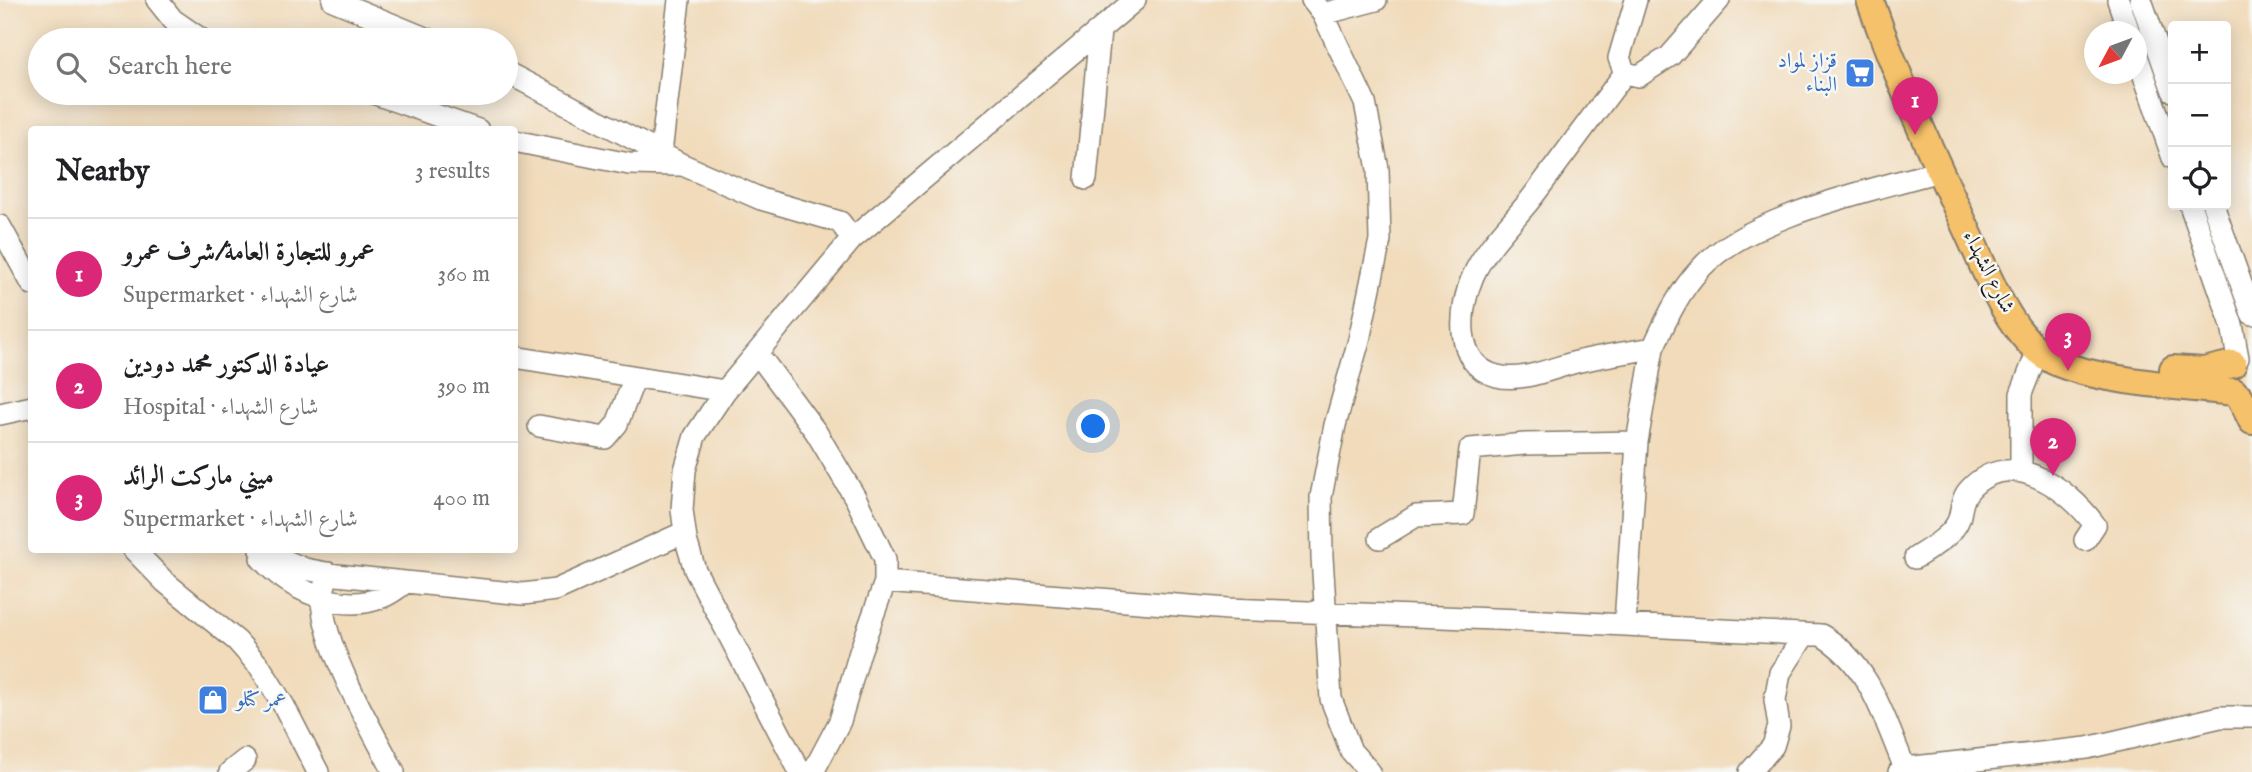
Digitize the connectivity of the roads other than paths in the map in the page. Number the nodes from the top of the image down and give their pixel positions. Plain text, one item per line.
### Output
1 (157, 0) edge
2 (333, 0) edge
3 (679, 0) edge
4 (1135, 0) edge
5 (1376, 0) edge
6 (1636, 0) edge
7 (1719, 0) edge
8 (1870, 0) edge
9 (1884, 0) edge
10 (2118, 0) edge
11 (2141, 0) edge
12 (1317, 7) edge
13 (2125, 21) edge
14 (185, 28) edge
15 (401, 28) edge
16 (1100, 31) junction
17 (1625, 73) junction
18 (518, 78) edge
19 (2147, 82) edge
20 (2171, 84) edge
21 (407, 105) edge
22 (467, 126) edge
23 (518, 142) edge
24 (2169, 147) edge
25 (661, 153) junction
26 (683, 165) junction
27 (1940, 171) junction
28 (1086, 180) dead end
29 (2192, 210) edge
30 (2215, 210) edge
31 (0, 226) edge
32 (852, 239) junction
33 (9, 257) edge
34 (28, 279) edge
35 (2252, 314) edge
36 (1653, 348) junction
37 (2038, 350) junction
38 (758, 354) junction
39 (518, 358) edge
40 (2241, 358) edge
41 (635, 377) junction
42 (725, 391) junction
43 (2242, 397) edge
44 (28, 408) edge
45 (0, 414) edge
46 (2252, 421) edge
47 (539, 426) dead end
48 (1637, 442) junction
49 (2021, 469) junction
50 (685, 532) junction
51 (1380, 538) dead end
52 (2085, 540) dead end
53 (137, 553) edge
54 (257, 553) edge
55 (266, 553) edge
56 (1915, 558) dead end
57 (328, 573) junction
58 (406, 582) junction
59 (885, 582) junction
60 (321, 598) junction
61 (1326, 612) junction
62 (1625, 624) junction
63 (1805, 634) junction
64 (2252, 717) edge
65 (1902, 770) edge
66 (318, 772) edge
67 (394, 772) edge
68 (800, 772) edge
69 (813, 772) edge
70 (1370, 772) edge
71 (1750, 772) edge

1 - 14 street
2 - 15 street
3 - 25 street
4 - 16 street
5 - 12 street
6 - 17 street
7 - 17 street
8 - 27 main road, شارع الشهداء
9 - 40 main road, شارع الشهداء
10 - 13 street
11 - 20 street
12 - 61 street
16 - 28 street
16 - 32 street
17 - 36 street
18 - 25 street
19 - 24 street
21 - 22 street
23 - 26 street
25 - 26 street
26 - 32 street
27 - 36 street
27 - 37 main road, شارع الشهداء
29 - 40 street
30 - 35 street
31 - 33 street
32 - 38 street
33 - 34 street
36 - 48 street
37 - 43 main road, شارع الشهداء
37 - 49 street
38 - 42 street
38 - 59 street
39 - 41 street
40 - 43 main road
41 - 42 street
41 - 47 street
42 - 50 street
43 - 46 main road
44 - 45 street
48 - 51 street
48 - 62 street
49 - 52 street
49 - 56 street
50 - 58 street
50 - 68 street
53 - 66 street
54 - 60 street
55 - 57 street
57 - 58 street
57 - 60 street
58 - 60 street
59 - 61 street
59 - 69 street
60 - 67 street
61 - 62 street
61 - 70 street
62 - 63 street
63 - 65 street
63 - 71 street
64 - 65 street

